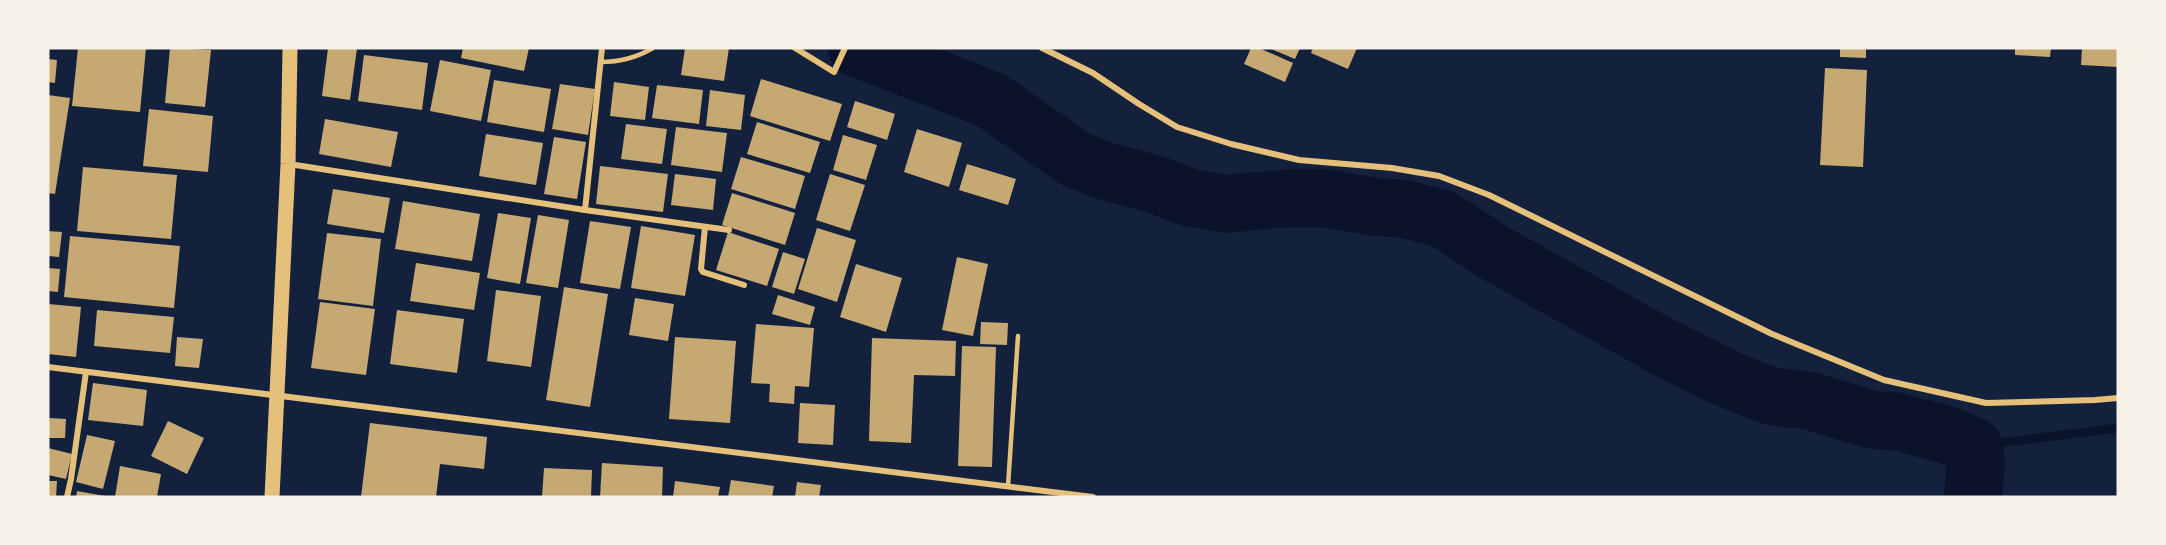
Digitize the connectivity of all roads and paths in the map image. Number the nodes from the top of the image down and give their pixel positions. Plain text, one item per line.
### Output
1 (602, 48) edge
2 (653, 48) edge
3 (795, 48) edge
4 (845, 48) edge
5 (1042, 48) edge
6 (292, 53) edge
7 (601, 62) junction
8 (288, 164) junction
9 (585, 210) junction
10 (705, 226) junction
11 (729, 230) dead end
12 (744, 285) dead end
13 (1018, 336) dead end
14 (48, 367) edge
15 (86, 372) junction
16 (277, 395) junction
17 (2118, 398) edge
18 (1008, 486) junction
19 (67, 497) edge
20 (272, 497) edge
21 (1093, 497) edge

1 - 7 street
2 - 7 lane
3 - 4 street
5 - 17 street
6 - 8 main road
7 - 9 street
8 - 9 street
8 - 16 main road
9 - 10 street
10 - 11 street
10 - 12 street
13 - 18 lane
14 - 15 street
15 - 16 street
15 - 19 street
16 - 18 street
16 - 20 main road
18 - 21 street

